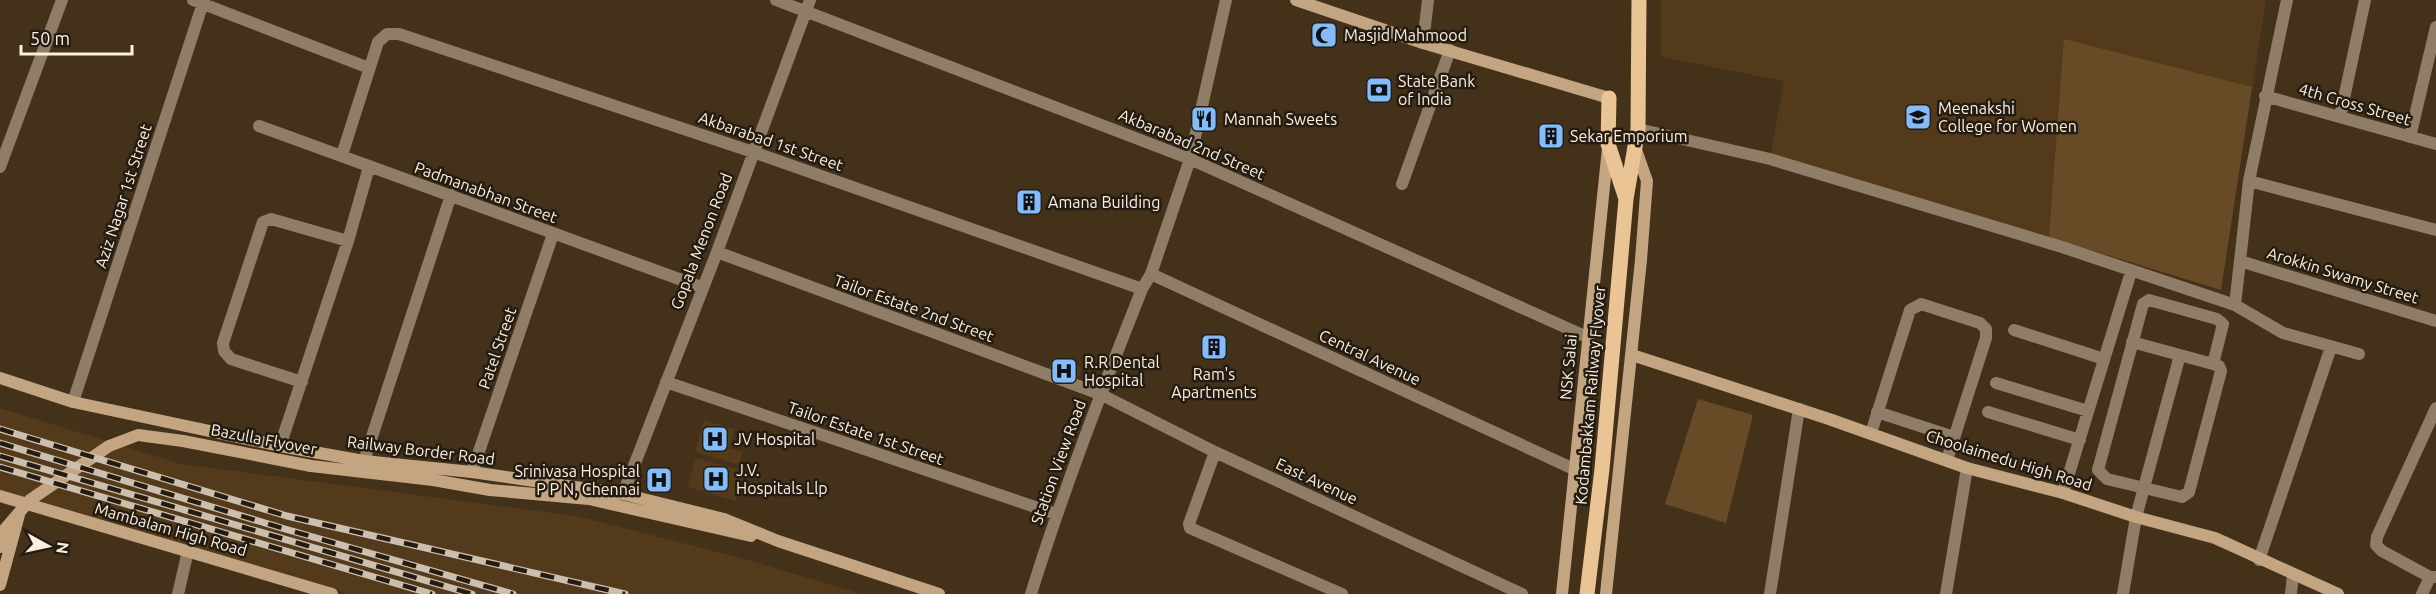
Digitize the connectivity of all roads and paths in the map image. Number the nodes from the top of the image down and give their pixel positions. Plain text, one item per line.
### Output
1 (62, 0) edge
2 (776, 0) edge
3 (1226, 0) edge
4 (1296, 0) edge
5 (1428, 0) edge
6 (1639, 0) edge
7 (2287, 0) edge
8 (2365, 0) edge
9 (200, 1) edge
10 (807, 5) edge
11 (2436, 27) edge
12 (1423, 43) junction
13 (1450, 50) junction
14 (369, 68) junction
15 (2265, 96) junction
16 (1609, 98) joint
17 (2340, 117) junction
18 (259, 126) dead end
19 (1638, 129) junction
20 (2410, 137) junction
21 (1608, 144) junction
22 (2436, 144) edge
23 (1635, 150) junction
24 (753, 152) junction
25 (342, 156) junction
26 (1190, 159) junction
27 (369, 167) junction
28 (0, 168) edge
29 (2249, 181) junction
30 (1402, 184) dead end
31 (452, 195) junction
32 (1625, 205) junction
33 (2436, 230) edge
34 (554, 234) junction
35 (348, 242) junction
36 (717, 252) junction
37 (2240, 261) junction
38 (2131, 272) junction
39 (1151, 274) junction
40 (701, 287) junction
41 (1142, 289) junction
42 (2194, 292) junction
43 (2235, 305) junction
44 (2188, 311) junction
45 (2435, 318) edge
46 (2014, 330) dead end
47 (1587, 337) junction
48 (2132, 342) junction
49 (2331, 347) junction
50 (2359, 354) dead end
51 (1632, 355) junction
52 (2180, 355) junction
53 (2104, 358) junction
54 (2213, 364) junction
55 (0, 378) edge
56 (302, 382) junction
57 (666, 382) junction
58 (1996, 383) dead end
59 (1100, 394) junction
60 (73, 402) junction
61 (2436, 408) edge
62 (1798, 409) junction
63 (2088, 411) junction
64 (1877, 412) junction
65 (1988, 412) dead end
66 (1871, 434) junction
67 (1954, 437) junction
68 (2080, 440) junction
69 (280, 446) junction
70 (1215, 452) junction
71 (1947, 460) junction
72 (364, 461) junction
73 (1967, 468) junction
74 (1576, 470) junction
75 (472, 472) junction
76 (2144, 488) junction
77 (2063, 493) junction
78 (623, 494) junction
79 (0, 496) edge
80 (22, 503) junction
81 (1056, 514) junction
82 (2136, 517) junction
83 (0, 521) edge
84 (15, 530) junction
85 (778, 542) junction
86 (0, 547) edge
87 (188, 551) junction
88 (2259, 560) junction
89 (2293, 575) junction
90 (2433, 577) edge
91 (0, 585) edge
92 (326, 593) edge
93 (178, 594) edge
94 (939, 594) edge
95 (1031, 594) edge
96 (1342, 594) edge
97 (1522, 594) edge
98 (1562, 594) edge
99 (1587, 594) edge
100 (1606, 594) edge
101 (1770, 594) edge
102 (1946, 594) edge
103 (2123, 594) edge
104 (2291, 594) edge
105 (2338, 594) edge
106 (2422, 594) edge

1 - 28 street
2 - 10 street, Akbarabad 2nd Street
3 - 26 street, Station View Road
4 - 12 street
5 - 12 street
6 - 19 main road, Kodambakkam Railway Flyover
7 - 15 street
8 - 17 street
9 - 14 street
9 - 60 street, Aziz Nagar 1st Street
10 - 24 street, Gopala Menon Road
10 - 26 street, Akbarabad 2nd Street
11 - 20 street
12 - 13 street
13 - 16 street
13 - 30 street
14 - 24 street, Akbarabad 1st Street
14 - 25 street
15 - 17 street, 4th Cross Street
15 - 29 street
16 - 21 main road, Kodambakkam Railway Flyover
17 - 20 street, 4th Cross Street
18 - 25 street, Padmanabhan Street
19 - 23 main road, Kodambakkam Railway Flyover
19 - 38 street
20 - 22 street, 4th Cross Street
21 - 32 main road, Kodambakkam Railway Flyover
21 - 47 street, NSK Salai
23 - 32 main road, Kodambakkam Railway Flyover
23 - 51 street
24 - 36 street, Gopala Menon Road
24 - 41 street, Akbarabad 1st Street
25 - 27 street, Padmanabhan Street
26 - 39 street, Station View Road
26 - 47 street, Akbarabad 2nd Street
27 - 31 street, Padmanabhan Street
27 - 35 street
29 - 33 street
29 - 37 street
31 - 34 street, Padmanabhan Street
31 - 72 street
32 - 99 main road, Kodambakkam Railway Flyover
34 - 40 street, Padmanabhan Street
34 - 75 street, Patel Street
35 - 56 street
35 - 56 street
36 - 40 street, Gopala Menon Road
36 - 59 street, Tailor Estate 2nd Street
37 - 43 street
37 - 45 street, Arokkin Swamy Street
38 - 42 street
38 - 53 street
39 - 41 street, Station View Road
39 - 74 street, Central Avenue
40 - 57 street, Gopala Menon Road
41 - 59 street, Station View Road
42 - 43 street
42 - 44 street
43 - 49 street
44 - 48 street
44 - 54 street
46 - 53 street
47 - 74 street, NSK Salai
48 - 52 street
48 - 76 street
49 - 50 street
49 - 88 street
51 - 62 street, Choolaimedu High Road
51 - 100 street
52 - 54 street
52 - 76 street
53 - 63 street
54 - 76 street
55 - 60 street, Railway Border Road
56 - 69 street
57 - 78 street, Gopala Menon Road
57 - 81 street, Tailor Estate 1st Street
58 - 63 street
59 - 70 street, East Avenue
59 - 81 street, Station View Road
60 - 69 street, Railway Border Road
61 - 90 street
62 - 66 street, Choolaimedu High Road
62 - 101 street
63 - 68 street
64 - 66 street
64 - 67 street
64 - 67 street
65 - 68 street
66 - 71 street, Choolaimedu High Road
67 - 71 street
68 - 77 street
69 - 72 street, Railway Border Road
70 - 96 street
70 - 97 street, East Avenue
71 - 73 street, Choolaimedu High Road
72 - 75 street, Railway Border Road
73 - 77 street, Choolaimedu High Road
73 - 102 street
74 - 98 street, NSK Salai
75 - 78 street, Railway Border Road
76 - 82 street
77 - 82 street, Choolaimedu High Road
78 - 85 street, Railway Border Road
79 - 80 street, Mambalam High Road
80 - 84 street
80 - 87 street, Mambalam High Road
81 - 95 street, Station View Road
82 - 88 street, Choolaimedu High Road
82 - 103 street
83 - 84 street
84 - 91 street
85 - 86 street, Bazulla Flyover
85 - 94 street, Railway Border Road
87 - 92 street, Mambalam High Road
87 - 93 street
88 - 89 street, Choolaimedu High Road
89 - 104 street
89 - 105 street, Choolaimedu High Road
90 - 106 street

